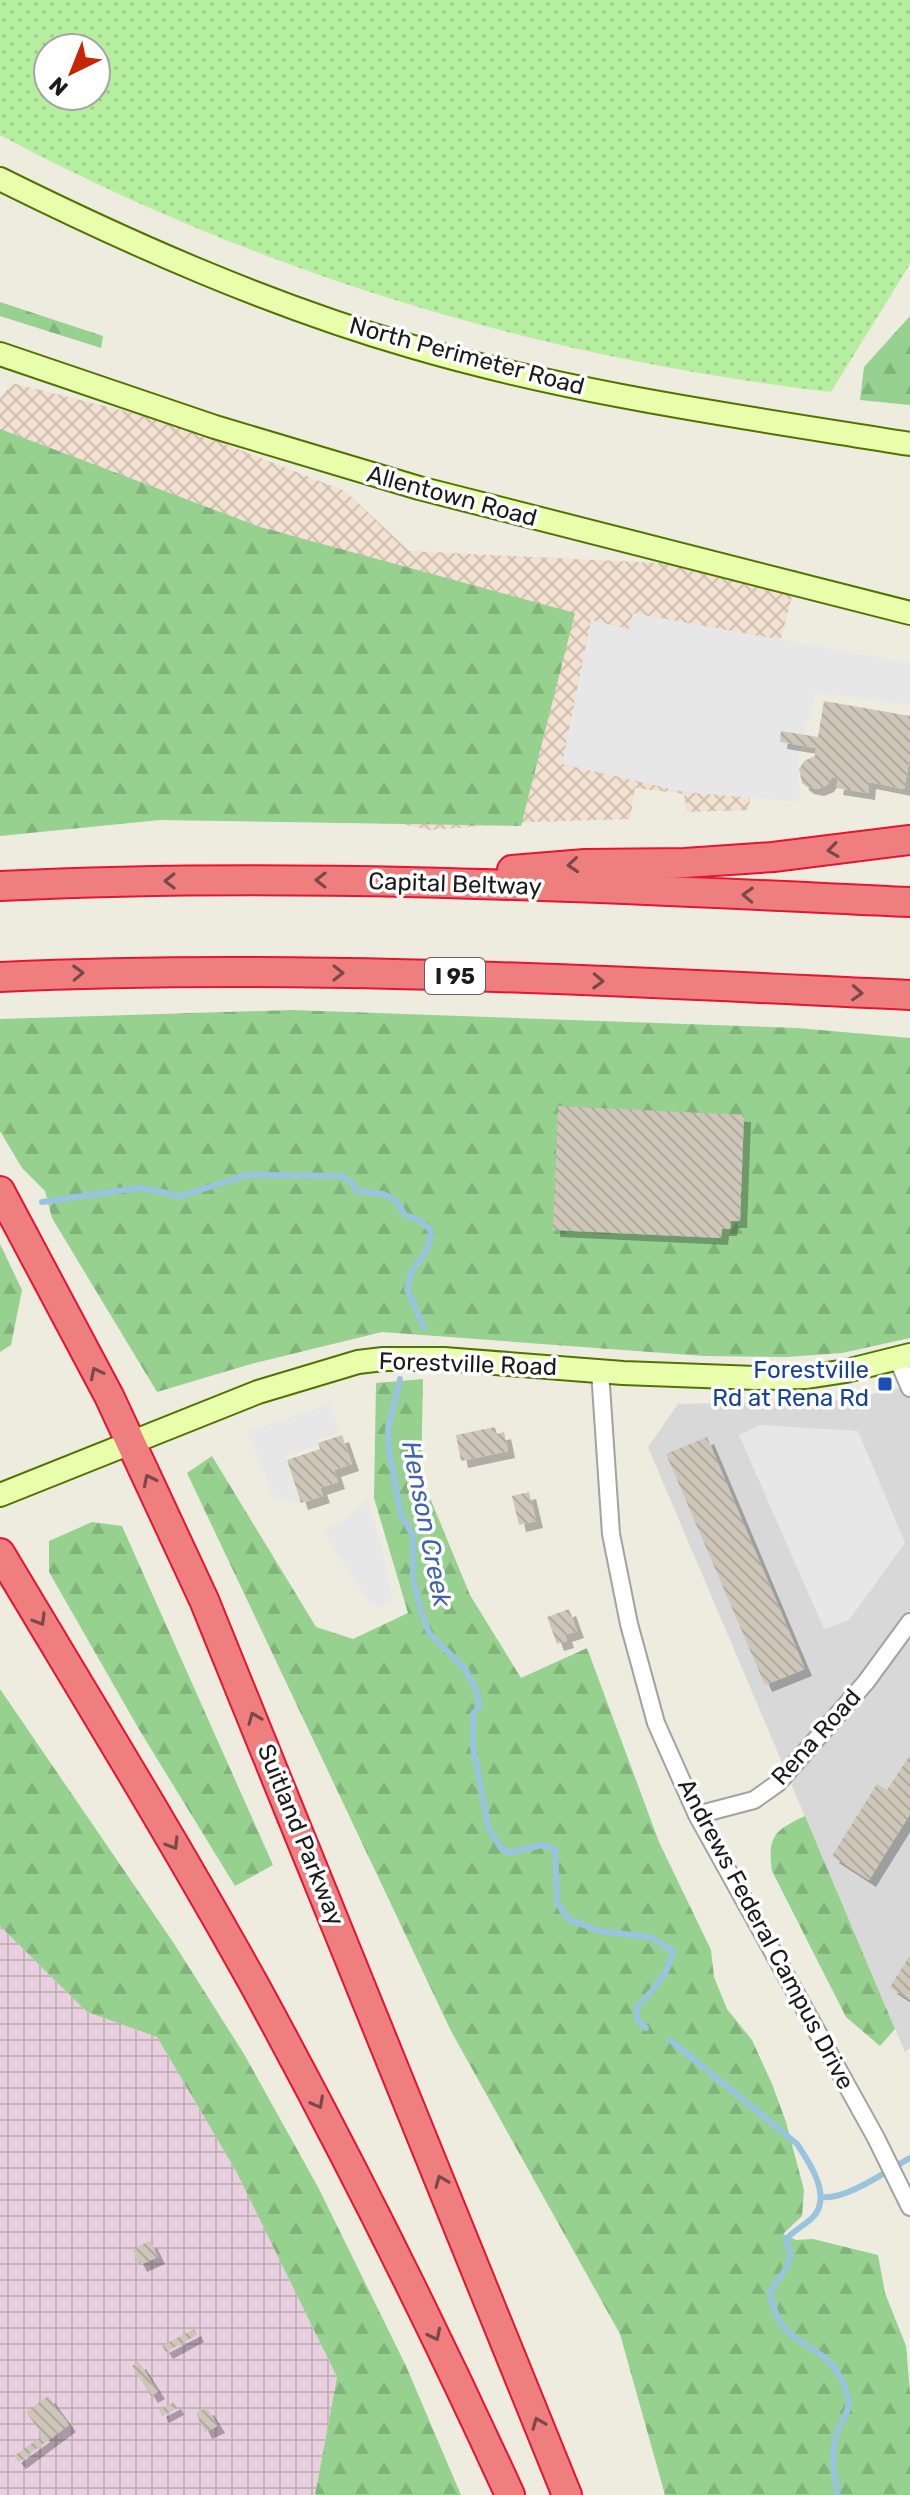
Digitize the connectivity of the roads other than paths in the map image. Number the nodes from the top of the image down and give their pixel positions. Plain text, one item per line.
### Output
1 (0, 179) edge
2 (0, 354) edge
3 (910, 444) edge
4 (910, 613) edge
5 (910, 840) edge
6 (395, 881) junction
7 (0, 886) edge
8 (910, 902) edge
9 (0, 977) edge
10 (910, 995) edge
11 (0, 1191) edge
12 (904, 1358) edge
13 (600, 1371) junction
14 (910, 1388) edge
15 (131, 1443) junction
16 (0, 1495) edge
17 (0, 1553) edge
18 (910, 1622) edge
19 (697, 1815) junction
20 (910, 2207) edge
21 (510, 2495) edge
22 (567, 2495) edge

1 - 3 main road, North Perimeter Road
2 - 4 main road, Allentown Road
5 -> 6 highway
6 -> 7 highway, Capital Beltway
8 -> 6 highway, Capital Beltway
9 -> 10 highway, I 95
15 -> 11 highway, Suitland Parkway
12 - 13 main road, Forestville Road
12 - 14 street
13 - 15 main road, Forestville Road
13 - 19 street, Andrews Federal Campus Drive
15 - 16 main road, Forestville Road
22 -> 15 highway, Suitland Parkway
17 -> 21 highway
18 - 19 street, Rena Road
19 - 20 street, Andrews Federal Campus Drive

